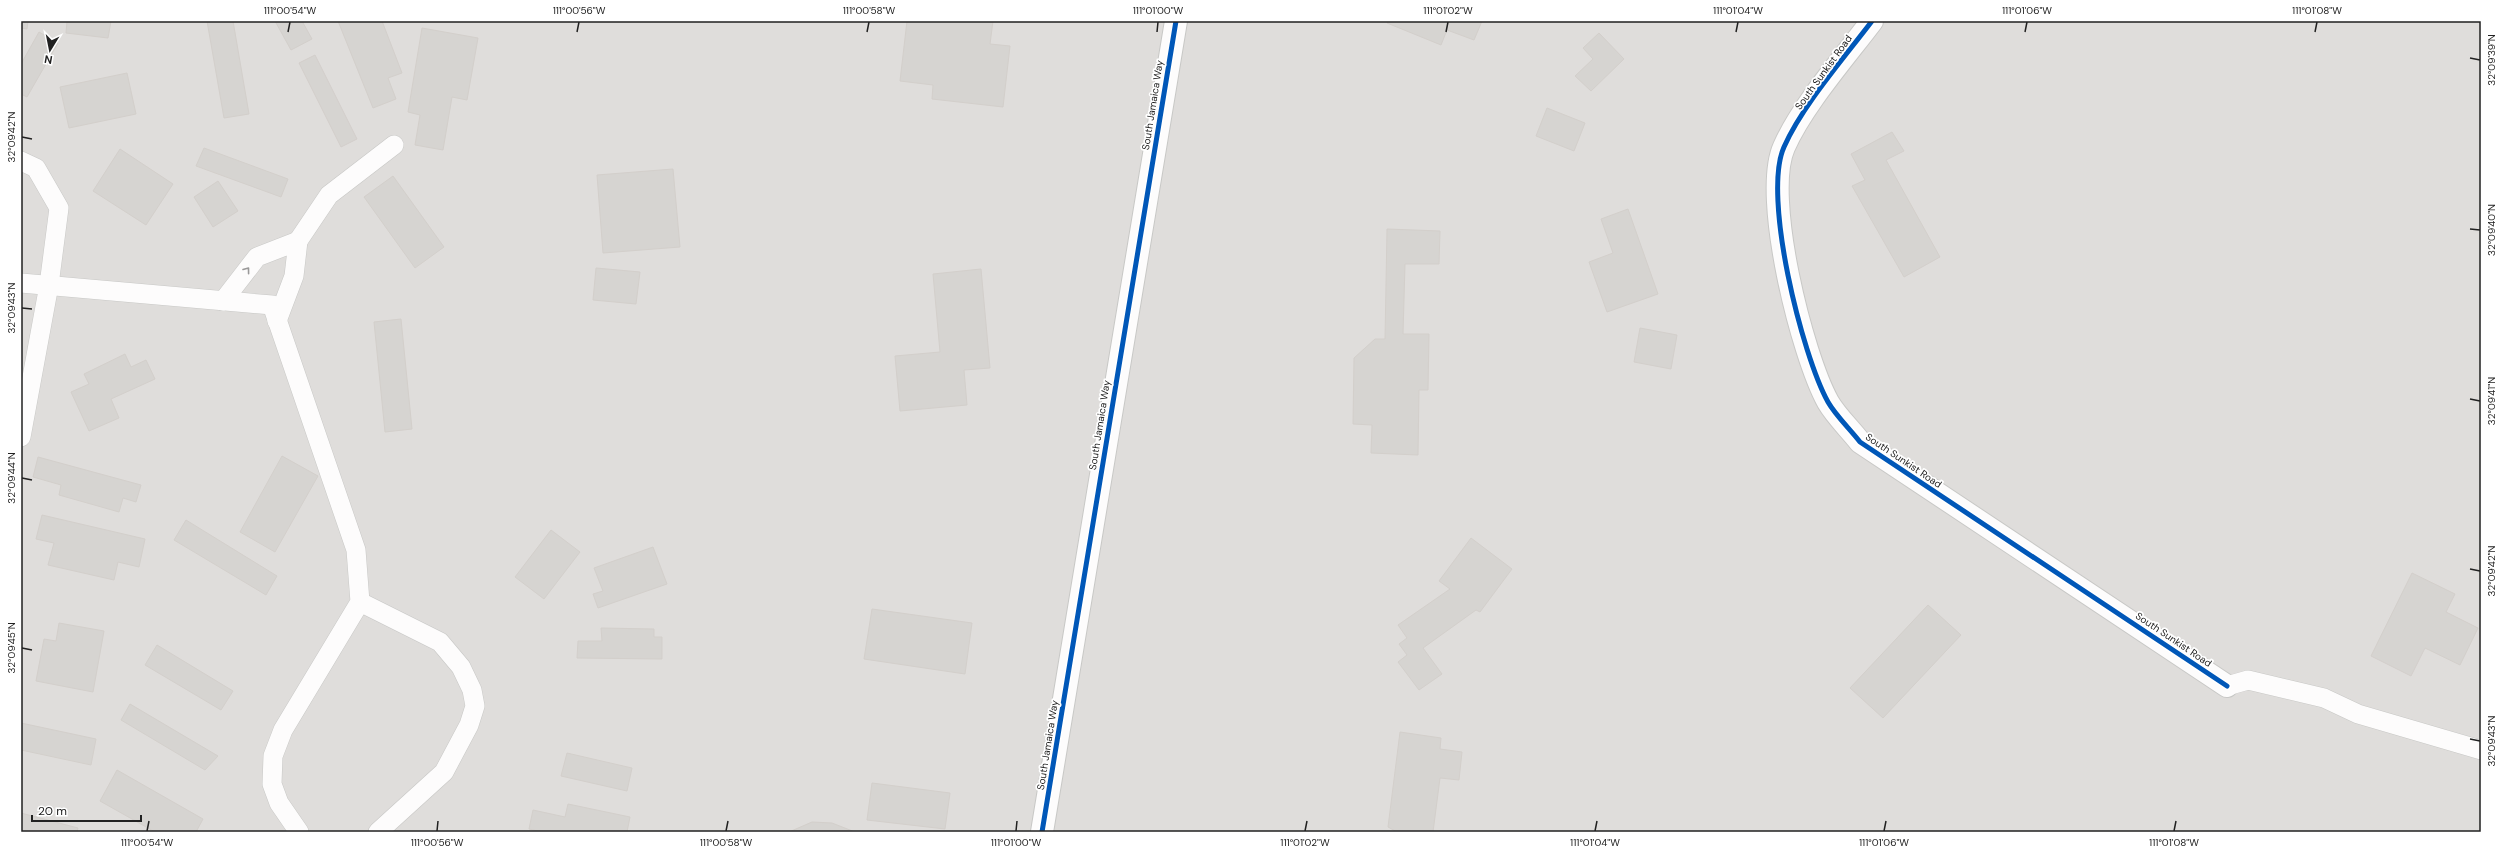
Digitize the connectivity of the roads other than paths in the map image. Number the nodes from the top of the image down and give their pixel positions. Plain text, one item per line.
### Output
1 (1176, 21) edge
2 (1872, 21) edge
3 (394, 145) dead end
4 (21, 161) edge
5 (298, 241) junction
6 (21, 283) edge
7 (49, 285) junction
8 (223, 301) junction
9 (277, 321) junction
10 (21, 438) edge
11 (360, 602) junction
12 (2227, 686) joint
13 (2481, 750) edge
14 (299, 832) edge
15 (378, 832) edge
16 (1042, 832) edge

1 - 16 street, South Jamaica Way
2 - 12 street, South Sunkist Road
3 - 5 lane
4 - 7 lane
8 -> 5 lane
5 - 9 lane
6 - 7 lane
7 - 8 lane
7 - 10 lane
8 - 9 lane
9 - 11 lane
11 - 14 lane
11 - 15 lane
12 - 13 lane

